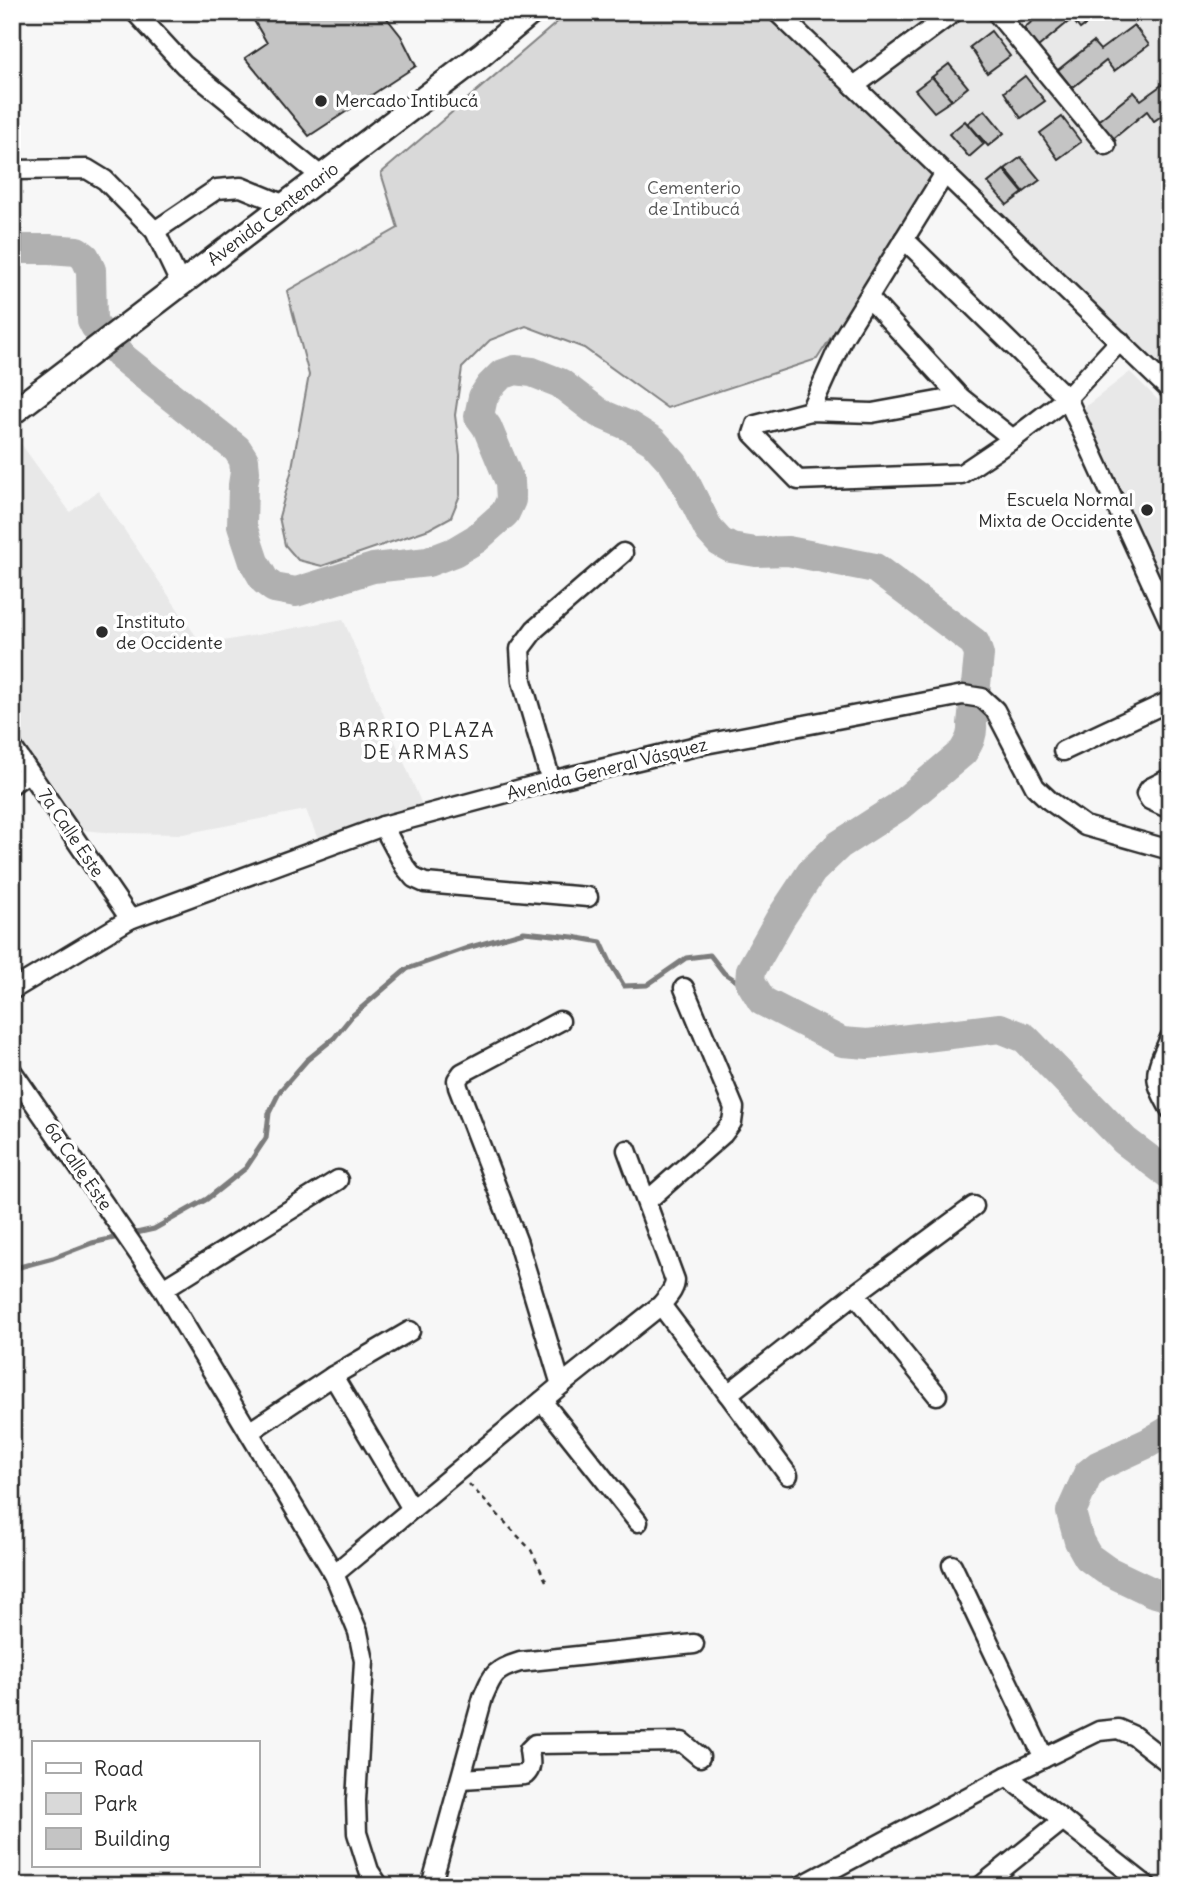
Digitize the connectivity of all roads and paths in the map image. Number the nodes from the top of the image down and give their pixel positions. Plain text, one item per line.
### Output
1 (135, 12) edge
2 (532, 12) edge
3 (777, 12) edge
4 (954, 12) edge
5 (996, 12) edge
6 (509, 21) edge
7 (854, 86) junction
8 (1106, 145) dead end
9 (12, 170) edge
10 (945, 173) junction
11 (322, 177) junction
12 (285, 205) junction
13 (155, 231) junction
14 (904, 239) junction
15 (180, 285) junction
16 (869, 298) junction
17 (1120, 341) junction
18 (1170, 390) edge
19 (960, 397) junction
20 (1067, 398) junction
21 (810, 411) junction
22 (12, 413) edge
23 (1013, 439) junction
24 (623, 553) dead end
25 (1170, 623) edge
26 (1170, 701) edge
27 (12, 747) edge
28 (1063, 751) dead end
29 (29, 772) junction
30 (1170, 778) edge
31 (551, 781) junction
32 (12, 784) edge
33 (1170, 809) edge
34 (383, 826) junction
35 (1170, 850) edge
36 (588, 897) dead end
37 (130, 919) junction
38 (684, 988) dead end
39 (12, 990) edge
40 (560, 1021) dead end
41 (1170, 1038) edge
42 (12, 1071) edge
43 (1170, 1109) edge
44 (627, 1150) dead end
45 (338, 1180) dead end
46 (647, 1201) junction
47 (974, 1206) dead end
48 (163, 1289) junction
49 (855, 1294) junction
50 (661, 1305) junction
51 (410, 1331) dead end
52 (333, 1376) junction
53 (561, 1385) junction
54 (728, 1394) junction
55 (937, 1395) dead end
56 (542, 1401) junction
57 (249, 1432) junction
58 (458, 1471) junction
59 (788, 1475) dead end
60 (412, 1509) junction
61 (638, 1522) dead end
62 (952, 1565) dead end
63 (334, 1573) junction
64 (548, 1585) dead end
65 (694, 1644) dead end
66 (700, 1757) dead end
67 (1044, 1758) junction
68 (1170, 1764) edge
69 (1007, 1776) junction
70 (462, 1779) junction
71 (1063, 1820) junction
72 (1140, 1884) edge
73 (379, 1886) edge
74 (431, 1886) edge
75 (801, 1886) edge
76 (981, 1886) edge

1 - 11 street
2 - 6 main road, Avenida Centenario
3 - 7 street
4 - 7 street
5 - 8 street
6 - 11 main road, Avenida Centenario
7 - 10 street
9 - 13 street
10 - 14 street
10 - 17 street
11 - 12 main road, Avenida Centenario
12 - 13 street
12 - 15 main road, Avenida Centenario
13 - 15 street
14 - 16 street
14 - 20 street
15 - 22 main road, Avenida Centenario
16 - 19 street
16 - 21 street
17 - 18 street
17 - 20 street
19 - 21 street
19 - 23 street
20 - 23 street
20 - 25 street
21 - 23 street
24 - 31 street
26 - 28 street
27 - 29 street, 7a Calle Este
29 - 32 street
29 - 37 street, 7a Calle Este
30 - 33 street
31 - 34 street, Avenida General Vásquez
31 - 35 street, Avenida General Vásquez
34 - 36 street
34 - 37 street, Avenida General Vásquez
37 - 39 street, Avenida General Vásquez
38 - 46 street
40 - 53 street
41 - 43 street
42 - 48 street, 6a Calle Este
44 - 46 street
45 - 48 street
46 - 50 street
47 - 49 street
48 - 57 street, 6a Calle Este
49 - 54 street
49 - 55 street
50 - 53 street
50 - 54 street
51 - 52 street
52 - 57 street
52 - 60 street
53 - 56 street
54 - 59 street
56 - 58 street
56 - 61 street
57 - 63 street, 6a Calle Este
58 - 60 street
58 - 64 path
60 - 63 street
62 - 67 street
63 - 73 street, 6a Calle Este
65 - 70 street
66 - 70 street
67 - 68 street
67 - 69 street
69 - 71 street
69 - 75 street
70 - 74 street
71 - 72 street
71 - 76 street

